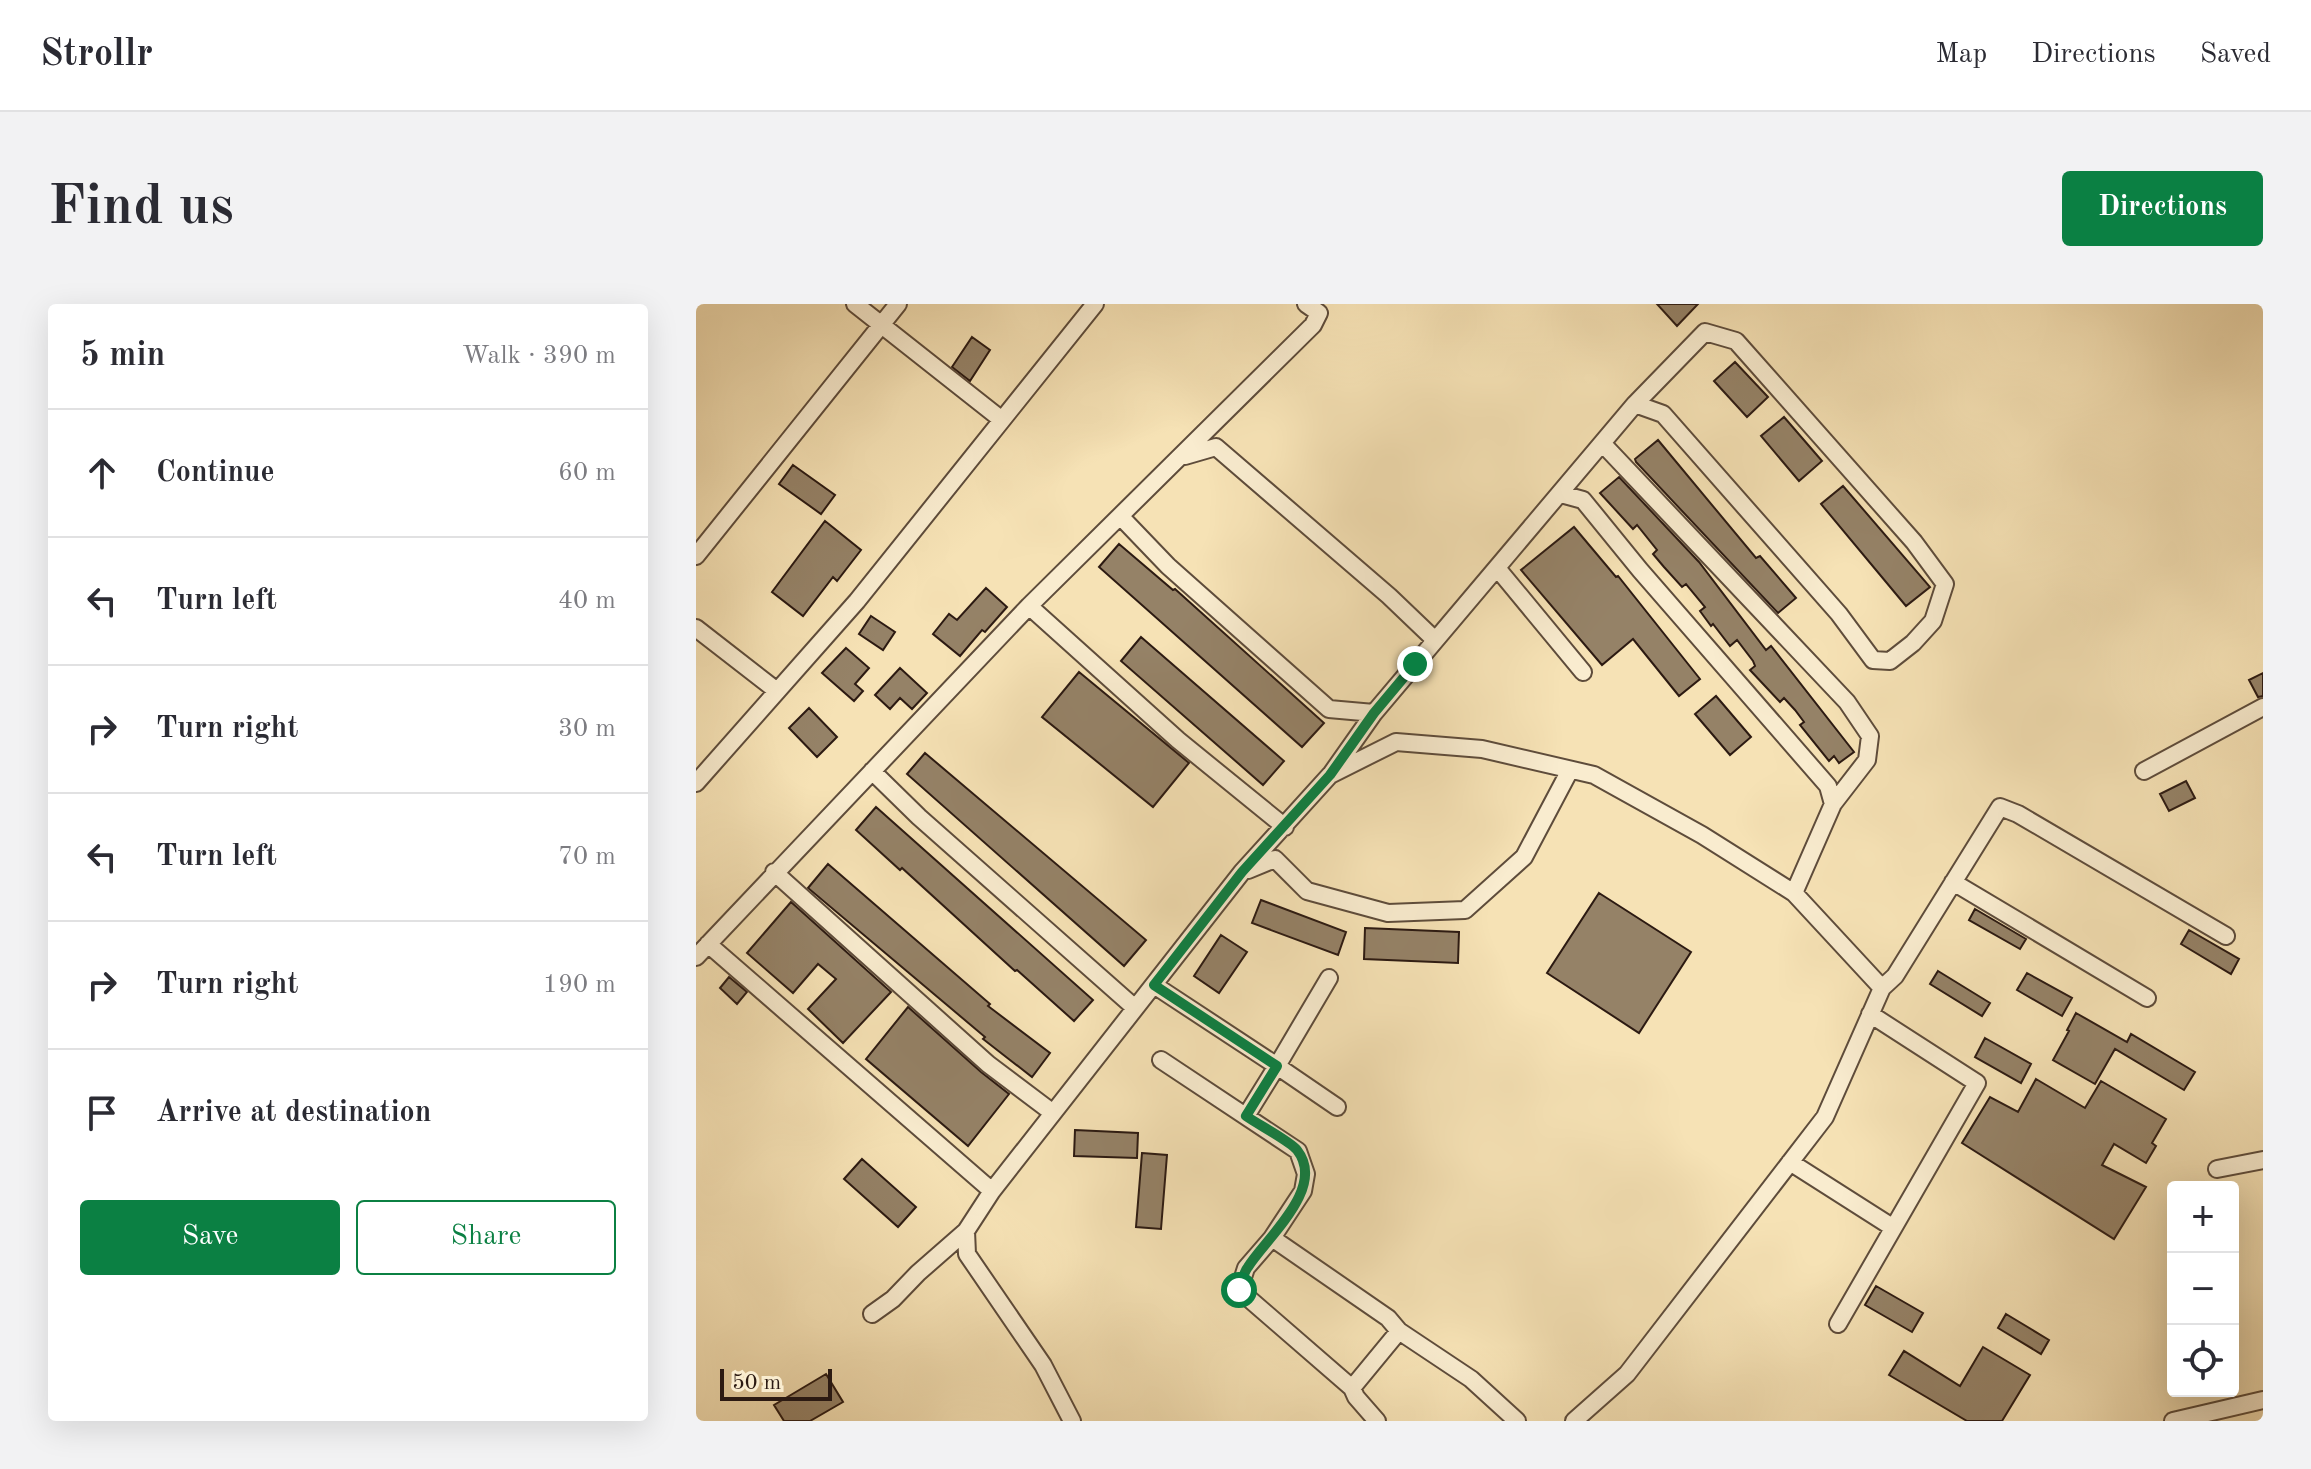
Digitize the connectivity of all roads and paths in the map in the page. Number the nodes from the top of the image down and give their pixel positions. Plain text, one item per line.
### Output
1 (855, 304) edge
2 (898, 304) edge
3 (1095, 304) edge
4 (1306, 304) edge
5 (880, 326) junction
6 (1635, 404) junction
7 (1002, 420) junction
8 (1602, 443) junction
9 (1183, 456) junction
10 (1561, 494) junction
11 (1121, 517) junction
12 (696, 556) edge
13 (1497, 568) junction
14 (1029, 606) junction
15 (696, 628) edge
16 (1435, 640) junction
17 (1583, 672) dead end
18 (777, 691) junction
19 (2263, 707) edge
20 (1374, 713) junction
21 (1570, 770) junction
22 (872, 771) junction
23 (2144, 771) dead end
24 (1330, 775) junction
25 (696, 783) edge
26 (1833, 804) junction
27 (1285, 827) junction
28 (774, 872) junction
29 (1242, 872) junction
30 (1953, 882) junction
31 (1794, 893) junction
32 (2226, 936) dead end
33 (708, 944) junction
34 (696, 957) edge
35 (1329, 978) dead end
36 (1154, 985) junction
37 (1882, 988) junction
38 (2147, 998) dead end
39 (1135, 1008) junction
40 (1870, 1014) junction
41 (1161, 1060) dead end
42 (1277, 1066) junction
43 (1337, 1107) dead end
44 (1053, 1113) junction
45 (1246, 1116) junction
46 (2263, 1160) edge
47 (1790, 1162) junction
48 (2217, 1169) dead end
49 (992, 1191) junction
50 (1892, 1227) junction
51 (966, 1231) junction
52 (1272, 1238) junction
53 (872, 1314) dead end
54 (1838, 1324) dead end
55 (1399, 1331) junction
56 (1352, 1388) junction
57 (2263, 1400) edge
58 (1072, 1421) edge
59 (1377, 1421) edge
60 (1517, 1421) edge
61 (1574, 1421) edge
62 (2173, 1421) edge

1 - 5 street
2 - 5 street
3 - 7 street
4 - 9 street
5 - 7 street
5 - 12 street
6 - 6 street
6 - 8 street
7 - 18 street
8 - 10 street
8 - 26 street
9 - 11 street
9 - 16 street
10 - 13 street
10 - 26 street
11 - 14 street
11 - 20 street
13 - 16 street
13 - 17 street
14 - 22 street
14 - 27 street
15 - 18 street
16 - 20 street
18 - 25 street
19 - 23 street
20 - 24 street
21 - 24 street
21 - 29 street
21 - 31 street
22 - 28 street
22 - 39 street
24 - 27 street
26 - 31 street
27 - 29 street
28 - 33 street
28 - 44 street
29 - 36 street
30 - 32 street
30 - 37 street
30 - 38 street
31 - 37 street
33 - 34 street
33 - 49 street
35 - 42 street
36 - 39 street
36 - 42 street
37 - 40 street
39 - 44 street
40 - 47 street
40 - 50 street
41 - 45 street
42 - 43 street
42 - 45 street
44 - 49 street
45 - 52 street
46 - 48 street
47 - 50 street
47 - 61 street
49 - 51 street
50 - 54 street
51 - 53 street
51 - 58 street
52 - 55 street
52 - 56 street
55 - 56 street
55 - 60 street
56 - 59 street
57 - 62 street

